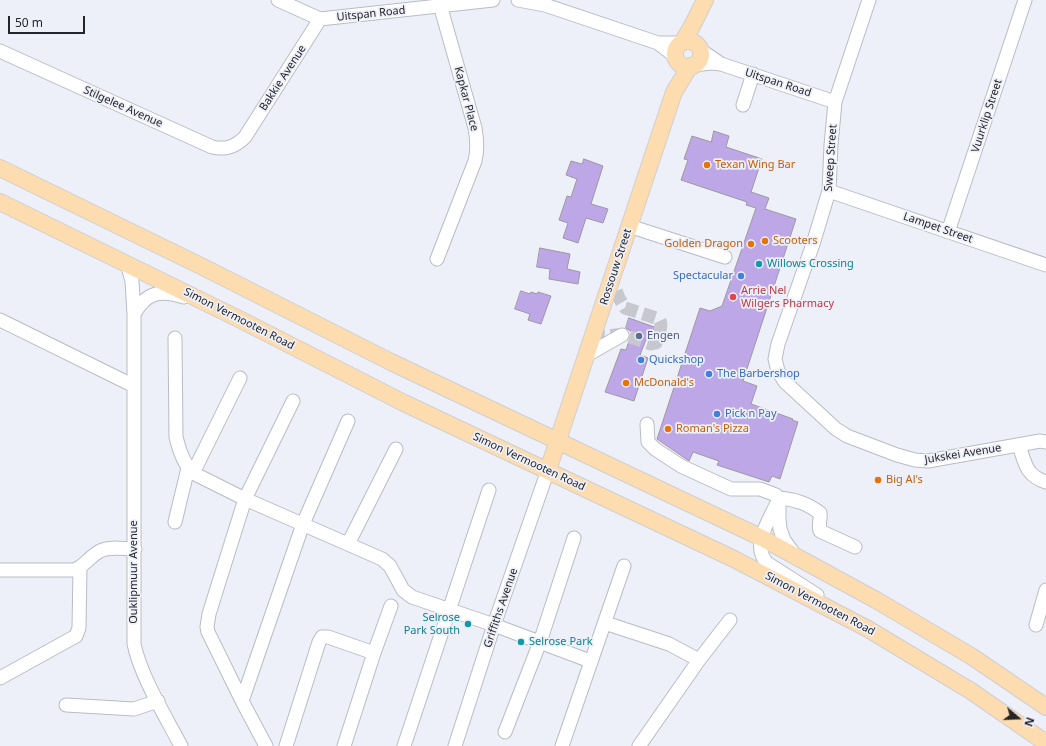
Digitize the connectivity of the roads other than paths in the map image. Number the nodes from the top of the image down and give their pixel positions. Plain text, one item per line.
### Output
1 (278, 0) edge
2 (493, 0) edge
3 (523, 0) edge
4 (705, 0) edge
5 (869, 0) edge
6 (1026, 0) edge
7 (440, 5) junction
8 (320, 19) junction
9 (685, 49) junction
10 (0, 51) edge
11 (721, 64) junction
12 (692, 65) junction
13 (753, 74) junction
14 (674, 92) junction
15 (835, 102) junction
16 (743, 105) dead end
17 (245, 137) joint
18 (0, 168) edge
19 (829, 191) junction
20 (0, 202) edge
21 (630, 226) junction
22 (948, 232) junction
23 (725, 257) dead end
24 (437, 259) dead end
25 (127, 263) junction
26 (1046, 266) edge
27 (212, 305) junction
28 (134, 314) junction
29 (0, 320) edge
30 (622, 335) dead end
31 (175, 338) dead end
32 (587, 355) junction
33 (240, 378) dead end
34 (785, 382) joint
35 (134, 386) junction
36 (293, 401) dead end
37 (348, 421) dead end
38 (647, 424) dead end
39 (558, 441) junction
40 (1046, 442) edge
41 (1019, 445) junction
42 (396, 449) dead end
43 (548, 470) junction
44 (191, 471) junction
45 (1046, 482) edge
46 (489, 490) dead end
47 (245, 499) junction
48 (779, 499) junction
49 (175, 522) dead end
50 (303, 524) junction
51 (574, 538) dead end
52 (762, 538) junction
53 (348, 544) junction
54 (855, 547) dead end
55 (135, 549) junction
56 (796, 556) junction
57 (624, 566) dead end
58 (80, 568) junction
59 (0, 570) edge
60 (1046, 590) edge
61 (391, 606) dead end
62 (450, 610) junction
63 (730, 620) dead end
64 (605, 623) junction
65 (494, 624) junction
66 (1036, 625) dead end
67 (868, 628) junction
68 (540, 642) junction
69 (374, 653) junction
70 (698, 660) junction
71 (590, 661) junction
72 (0, 678) edge
73 (158, 701) junction
74 (242, 701) junction
75 (66, 705) dead end
76 (1046, 707) edge
77 (505, 732) dead end
78 (1046, 743) edge
79 (181, 746) edge
80 (266, 746) edge
81 (286, 746) edge
82 (344, 746) edge
83 (404, 746) edge
84 (455, 746) edge
85 (562, 746) edge
86 (639, 746) edge

1 - 8 street, Uitspan Road
2 - 7 street, Uitspan Road
3 - 9 street, Uitspan Road
4 - 9 main road, Rossouw Street
5 - 15 street, Sweep Street
6 - 22 street, Vuurklip Street
7 - 8 street, Uitspan Road
7 - 24 street, Kapkar Place
8 - 17 street, Bakkie Avenue
9 - 11 street, Uitspan Road
9 - 12 main road
9 - 14 main road, Rossouw Street
10 - 17 street, Stilgelee Avenue
11 - 12 street, Uitspan Road
11 - 13 street, Uitspan Road
12 - 14 main road, Rossouw Street
13 - 15 street, Uitspan Road
13 - 16 street
14 - 21 main road, Rossouw Street
15 - 19 street, Sweep Street
18 - 39 main road
19 - 22 street, Lampet Street
19 - 34 street, Sweep Street
20 - 25 main road, Simon Vermooten Road
21 - 23 street
21 - 32 main road, Rossouw Street
22 - 26 street, Lampet Street
25 - 27 main road, Simon Vermooten Road
25 - 28 street, Ouklipmuur Avenue
27 - 28 street
27 - 43 main road, Simon Vermooten Road
28 - 35 street, Ouklipmuur Avenue
29 - 35 street
30 - 32 street
31 - 44 street
32 - 39 main road, Rossouw Street
33 - 44 street
34 - 41 street, Jukskei Avenue
35 - 55 street, Ouklipmuur Avenue
36 - 47 street
37 - 50 street
38 - 48 street
39 - 43 main road, Rossouw Street
39 - 52 main road
40 - 41 street, Jukskei Avenue
41 - 45 street
42 - 53 street
43 - 65 street, Griffiths Avenue
43 - 67 main road, Simon Vermooten Road
44 - 47 street
44 - 49 street
46 - 62 street
47 - 50 street
47 - 74 street
48 - 52 street
48 - 54 street
48 - 56 street
50 - 53 street
50 - 74 street
51 - 68 street
52 - 56 main road
52 - 67 street
53 - 62 street
55 - 58 street
55 - 73 street, Ouklipmuur Avenue
56 - 76 main road
57 - 64 street
58 - 59 street
58 - 72 street
60 - 66 street
61 - 69 street
62 - 65 street
62 - 83 street
63 - 70 street
64 - 70 street
64 - 71 street
65 - 68 street
65 - 84 street, Griffiths Avenue
67 - 78 main road, Simon Vermooten Road
68 - 71 street
68 - 77 street
69 - 81 street
69 - 82 street
70 - 86 street
71 - 85 street
73 - 75 street
73 - 79 street, Ouklipmuur Avenue
74 - 80 street

